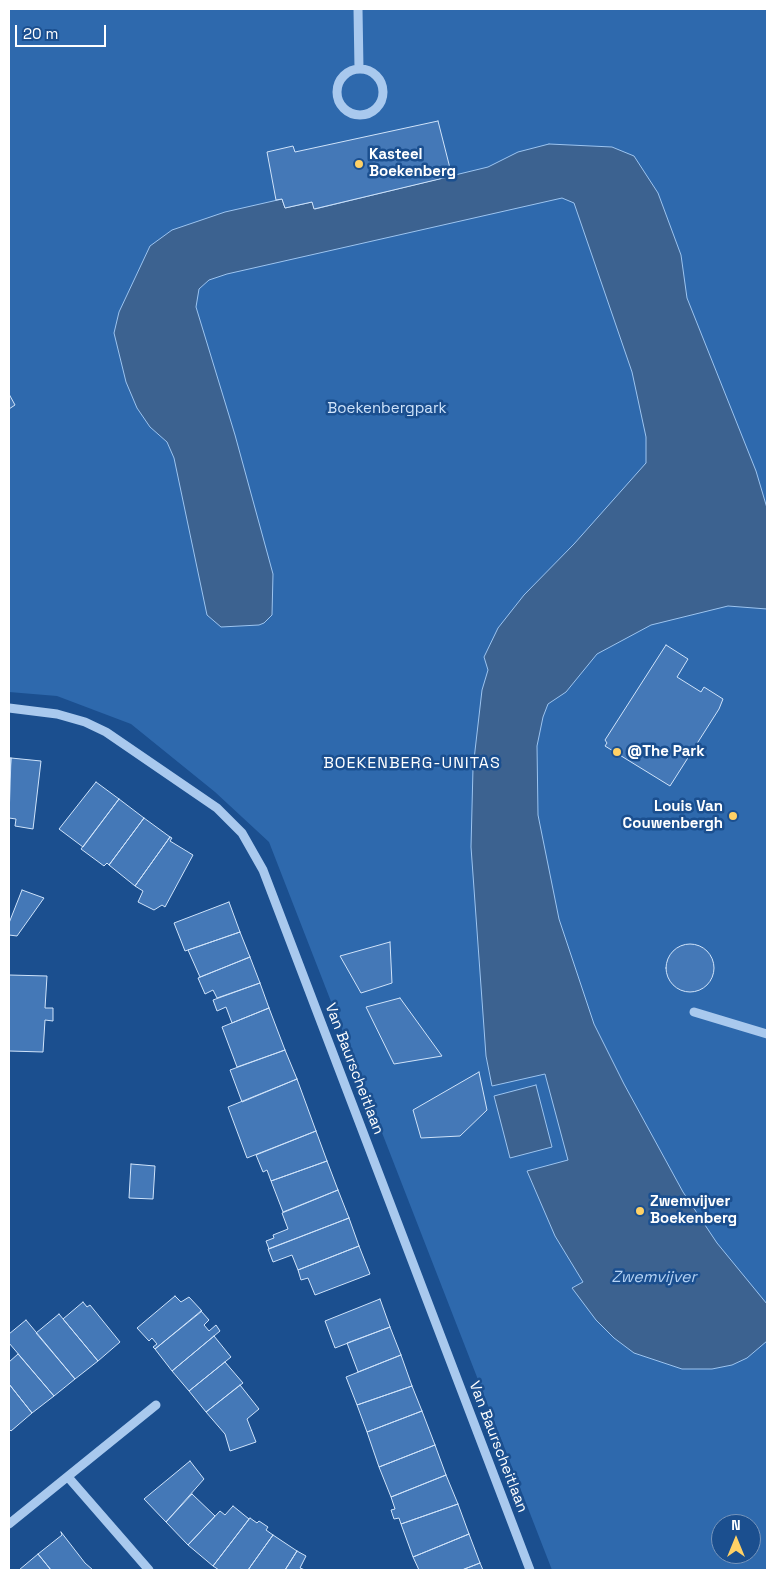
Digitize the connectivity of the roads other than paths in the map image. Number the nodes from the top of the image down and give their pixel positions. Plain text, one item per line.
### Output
1 (358, 9) edge
2 (360, 69) junction
3 (9, 708) edge
4 (694, 1012) dead end
5 (767, 1034) edge
6 (156, 1405) dead end
7 (68, 1477) junction
8 (9, 1524) edge
9 (149, 1570) edge
10 (530, 1570) edge

1 - 2 street
2 - 2 street
3 - 10 street, Van Baurscheitlaan
4 - 5 street
6 - 7 street
7 - 8 street
7 - 9 street

